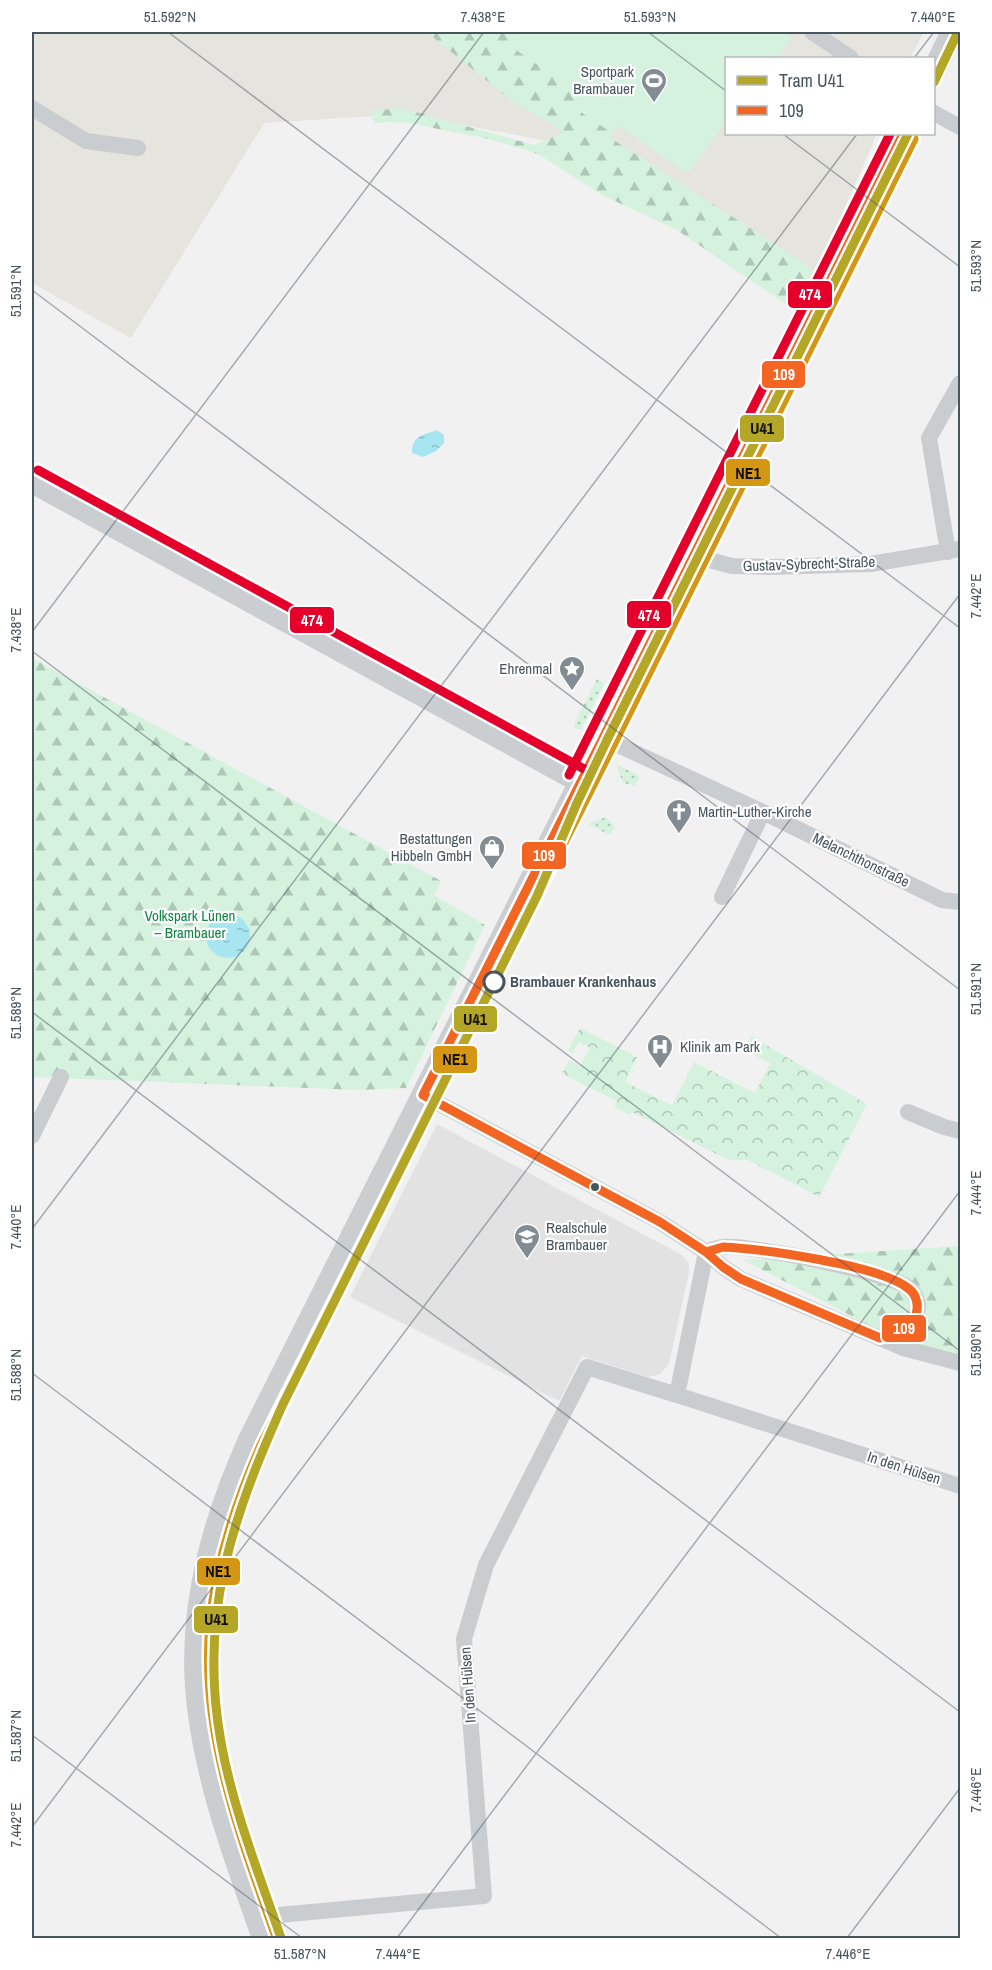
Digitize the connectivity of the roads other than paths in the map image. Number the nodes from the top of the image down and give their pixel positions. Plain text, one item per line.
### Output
1 (812, 32) edge
2 (953, 32) edge
3 (850, 57) edge
4 (935, 67) edge
5 (32, 108) edge
6 (935, 114) edge
7 (960, 126) edge
8 (903, 135) edge
9 (138, 148) dead end
10 (960, 383) edge
11 (32, 481) edge
12 (954, 550) edge
13 (694, 556) junction
14 (603, 738) junction
15 (580, 781) junction
16 (763, 812) junction
17 (722, 897) dead end
18 (960, 902) edge
19 (61, 1077) dead end
20 (423, 1095) junction
21 (908, 1112) dead end
22 (960, 1131) edge
23 (32, 1136) edge
24 (706, 1252) junction
25 (880, 1338) junction
26 (960, 1363) edge
27 (677, 1395) junction
28 (960, 1486) edge
29 (260, 1928) edge

1 - 3 street
2 - 4 main road
5 - 9 street
6 - 7 street
8 - 13 main road
10 - 12 street
11 - 15 main road
12 - 13 street, Gustav-Sybrecht-Straße
13 - 14 main road
14 - 15 main road
14 - 16 street, Melanchthonstraße
15 - 20 main road
16 - 17 street
16 - 18 street, Melanchthonstraße
19 - 23 street
20 - 24 street
20 - 29 main road
21 - 22 street
24 - 25 street
24 - 25 street
24 - 27 street
25 - 26 street
27 - 28 street, In den Hülsen
27 - 29 street, In den Hülsen

